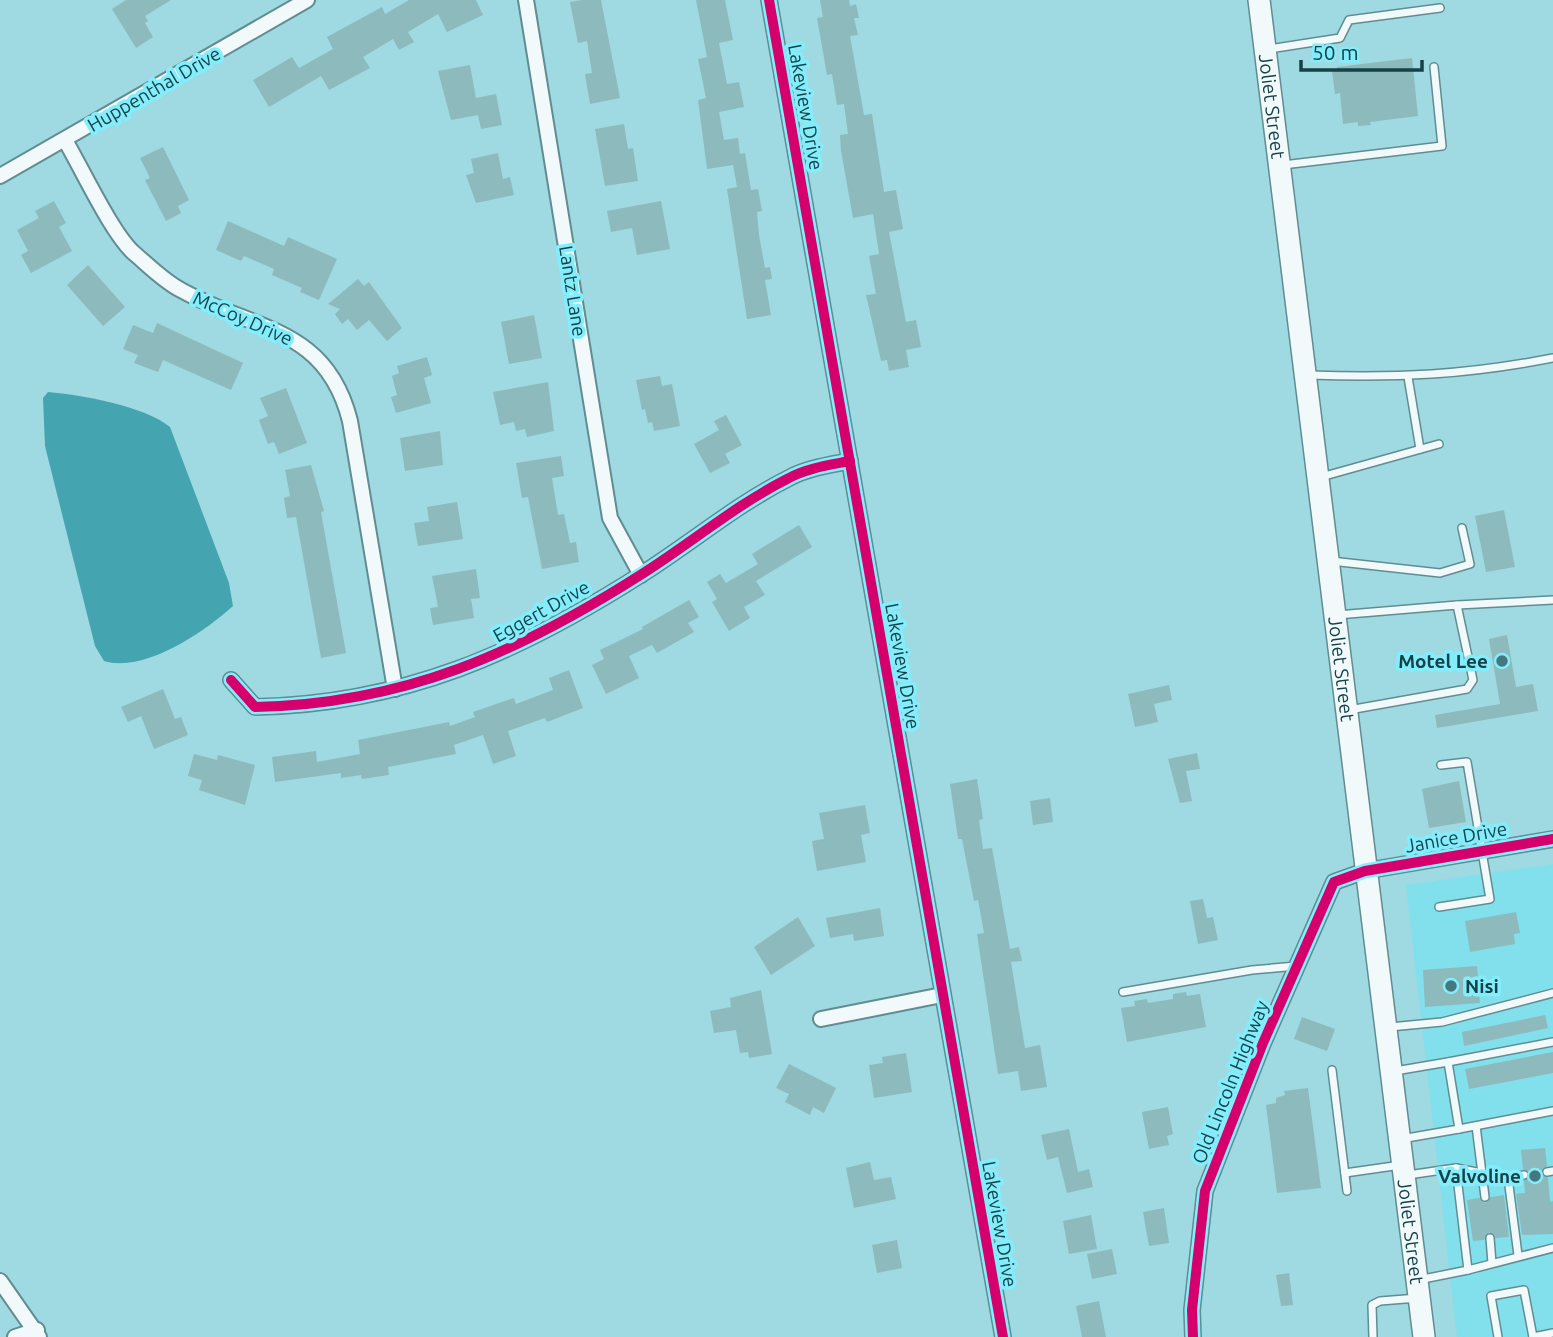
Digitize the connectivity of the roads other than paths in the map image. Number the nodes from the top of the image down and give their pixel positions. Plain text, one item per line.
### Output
1 (307, 0) edge
2 (526, 0) edge
3 (769, 0) edge
4 (1259, 0) edge
5 (1440, 8) dead end
6 (1265, 50) junction
7 (1434, 67) dead end
8 (65, 140) junction
9 (1279, 165) junction
10 (0, 176) edge
11 (1553, 358) edge
12 (1304, 375) junction
13 (1408, 377) junction
14 (1439, 444) dead end
15 (1420, 449) junction
16 (850, 461) junction
17 (1317, 478) junction
18 (1462, 528) dead end
19 (1327, 560) junction
20 (641, 575) junction
21 (1553, 600) edge
22 (1457, 605) junction
23 (1334, 615) junction
24 (232, 680) dead end
25 (395, 689) junction
26 (1345, 710) junction
27 (1441, 765) dead end
28 (1553, 839) edge
29 (1482, 851) junction
30 (1365, 871) junction
31 (1439, 907) dead end
32 (1296, 966) junction
33 (1123, 992) dead end
34 (1553, 993) edge
35 (942, 995) junction
36 (821, 1019) dead end
37 (1385, 1028) junction
38 (1553, 1042) edge
39 (1448, 1062) junction
40 (1332, 1070) dead end
41 (1390, 1072) junction
42 (1553, 1111) edge
43 (1476, 1126) junction
44 (1459, 1129) junction
45 (1399, 1139) junction
46 (1456, 1168) junction
47 (1403, 1170) junction
48 (1483, 1172) junction
49 (1345, 1173) junction
50 (1524, 1175) dead end
51 (1508, 1178) junction
52 (1347, 1191) dead end
53 (1485, 1197) dead end
54 (1490, 1238) dead end
55 (1553, 1248) edge
56 (1518, 1255) junction
57 (1492, 1263) junction
58 (1468, 1270) junction
59 (0, 1281) edge
60 (1418, 1289) junction
61 (38, 1334) edge
62 (1553, 1334) edge
63 (15, 1337) edge
64 (1003, 1337) edge
65 (1193, 1337) edge
66 (1373, 1337) edge
67 (1424, 1337) edge
68 (1498, 1337) edge
69 (1533, 1337) edge

1 - 8 street, Huppenthal Drive
2 - 20 street, Lantz Lane
3 - 16 street, Lakeview Drive
4 - 6 main road, Joliet Street
5 - 6 lane
6 - 9 main road, Joliet Street
7 - 9 lane
8 - 10 street, Huppenthal Drive
8 - 25 street, McCoy Drive
9 - 12 main road, Joliet Street
11 - 13 lane
12 - 13 lane
12 - 17 main road, Joliet Street
13 - 15 lane
14 - 15 lane
15 - 17 lane
16 - 20 street, Eggert Drive
16 - 35 street, Lakeview Drive
17 - 19 main road, Joliet Street
18 - 19 lane
19 - 23 main road, Joliet Street
20 - 25 street, Eggert Drive
21 - 22 lane
22 - 23 lane
22 - 26 lane
23 - 26 main road, Joliet Street
24 - 25 street, Eggert Drive
26 - 30 main road, Joliet Street
27 - 29 lane
28 - 29 street, Janice Drive
29 - 30 street, Janice Drive
29 - 31 lane
30 - 32 street, Old Lincoln Highway
30 - 37 main road, Joliet Street
32 - 33 lane
32 - 65 street, Old Lincoln Highway
34 - 37 lane
35 - 36 street
35 - 64 street, Lakeview Drive
37 - 41 main road, Joliet Street
38 - 39 lane
39 - 41 lane
39 - 44 lane
40 - 49 lane
41 - 45 main road, Joliet Street
42 - 43 lane
43 - 44 lane
43 - 48 lane
44 - 45 lane
45 - 47 main road, Joliet Street
46 - 47 lane
46 - 48 lane
46 - 58 lane
47 - 49 lane
47 - 60 main road, Joliet Street
48 - 51 lane
48 - 53 lane
49 - 52 lane
50 - 51 lane
51 - 56 lane
54 - 57 lane
55 - 56 lane
56 - 57 lane
57 - 58 lane
58 - 60 lane
59 - 61 street
60 - 66 lane
60 - 67 main road, Joliet Street
61 - 63 street
62 - 69 lane
68 - 69 lane

